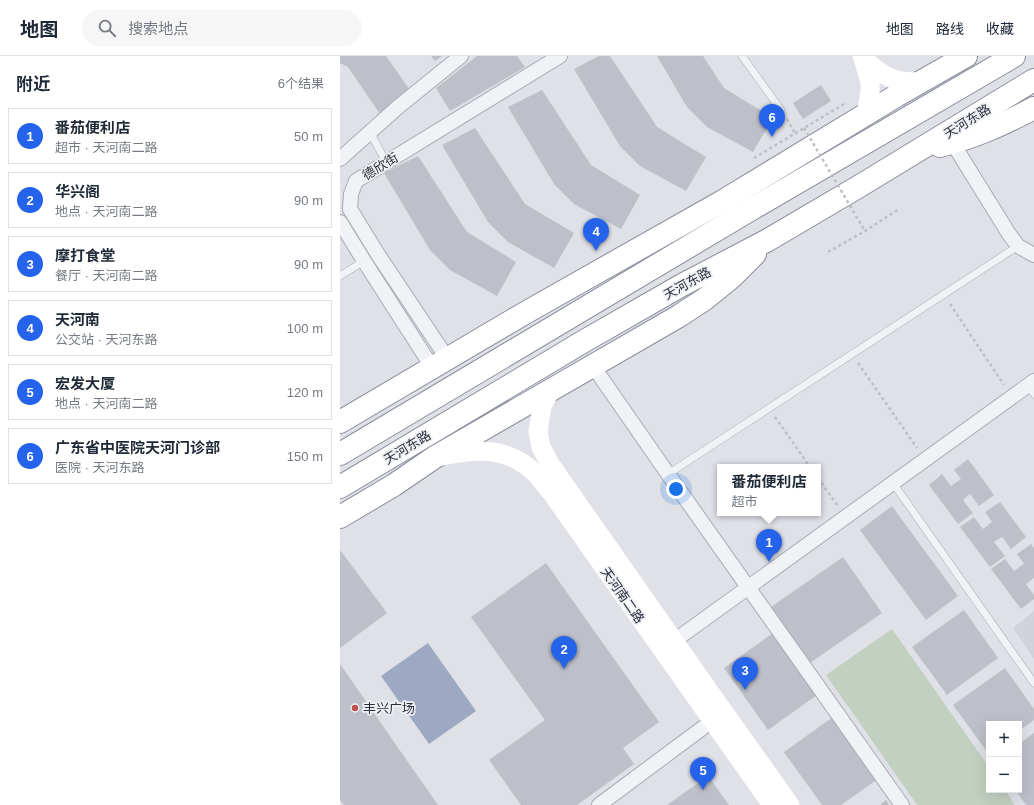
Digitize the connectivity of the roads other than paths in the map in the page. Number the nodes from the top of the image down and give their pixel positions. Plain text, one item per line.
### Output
1 (461, 56) edge
2 (560, 56) edge
3 (742, 56) edge
4 (966, 56) edge
5 (1014, 56) edge
6 (863, 57) edge
7 (1034, 80) edge
8 (920, 82) junction
9 (1034, 108) edge
10 (781, 110) road end
11 (866, 115) junction
12 (370, 132) junction
13 (952, 142) junction
14 (917, 151) junction
15 (799, 156) junction
16 (340, 159) edge
17 (386, 162) junction
18 (340, 222) edge
19 (768, 240) junction
20 (1018, 246) junction
21 (680, 252) junction
22 (377, 253) junction
23 (1034, 255) edge
24 (364, 261) junction
25 (340, 276) edge
26 (440, 362) junction
27 (593, 366) junction
28 (1032, 387) edge
29 (550, 391) junction
30 (340, 422) edge
31 (340, 454) edge
32 (435, 457) junction
33 (668, 474) junction
34 (893, 483) junction
35 (340, 487) edge
36 (340, 517) edge
37 (749, 588) junction
38 (674, 642) junction
39 (1034, 683) edge
40 (718, 717) junction
41 (599, 805) edge
42 (772, 805) edge
43 (790, 805) edge
44 (902, 805) edge

1 - 12 street
2 - 17 street, 德欣街
3 - 10 lane
4 - 8 highway
5 - 21 highway
6 - 8 street
6 - 11 street
7 - 14 highway, 天河东路
8 - 11 highway
9 - 13 highway
11 - 15 highway
12 - 16 street
12 - 17 lane
13 - 14 highway
13 - 20 street
14 - 19 highway, 天河东路
15 - 21 highway
15 - 26 highway
17 - 22 street, 德欣街
18 - 24 street
19 - 27 highway
19 - 35 highway, 天河东路
20 - 23 street
20 - 33 lane
21 - 31 highway
22 - 24 street
22 - 26 street, 德欣街
24 - 25 lane
24 - 26 street
26 - 30 highway
27 - 29 highway
27 - 33 street
28 - 34 street
29 - 32 highway
29 - 38 street, 天河南二路
32 - 36 highway
32 - 40 street, 天河南二路
33 - 37 street
34 - 37 street
34 - 39 lane
37 - 38 street
37 - 44 street
38 - 40 street, 天河南二路
40 - 41 street
40 - 42 street, 天河南二路
40 - 43 street, 天河南二路

